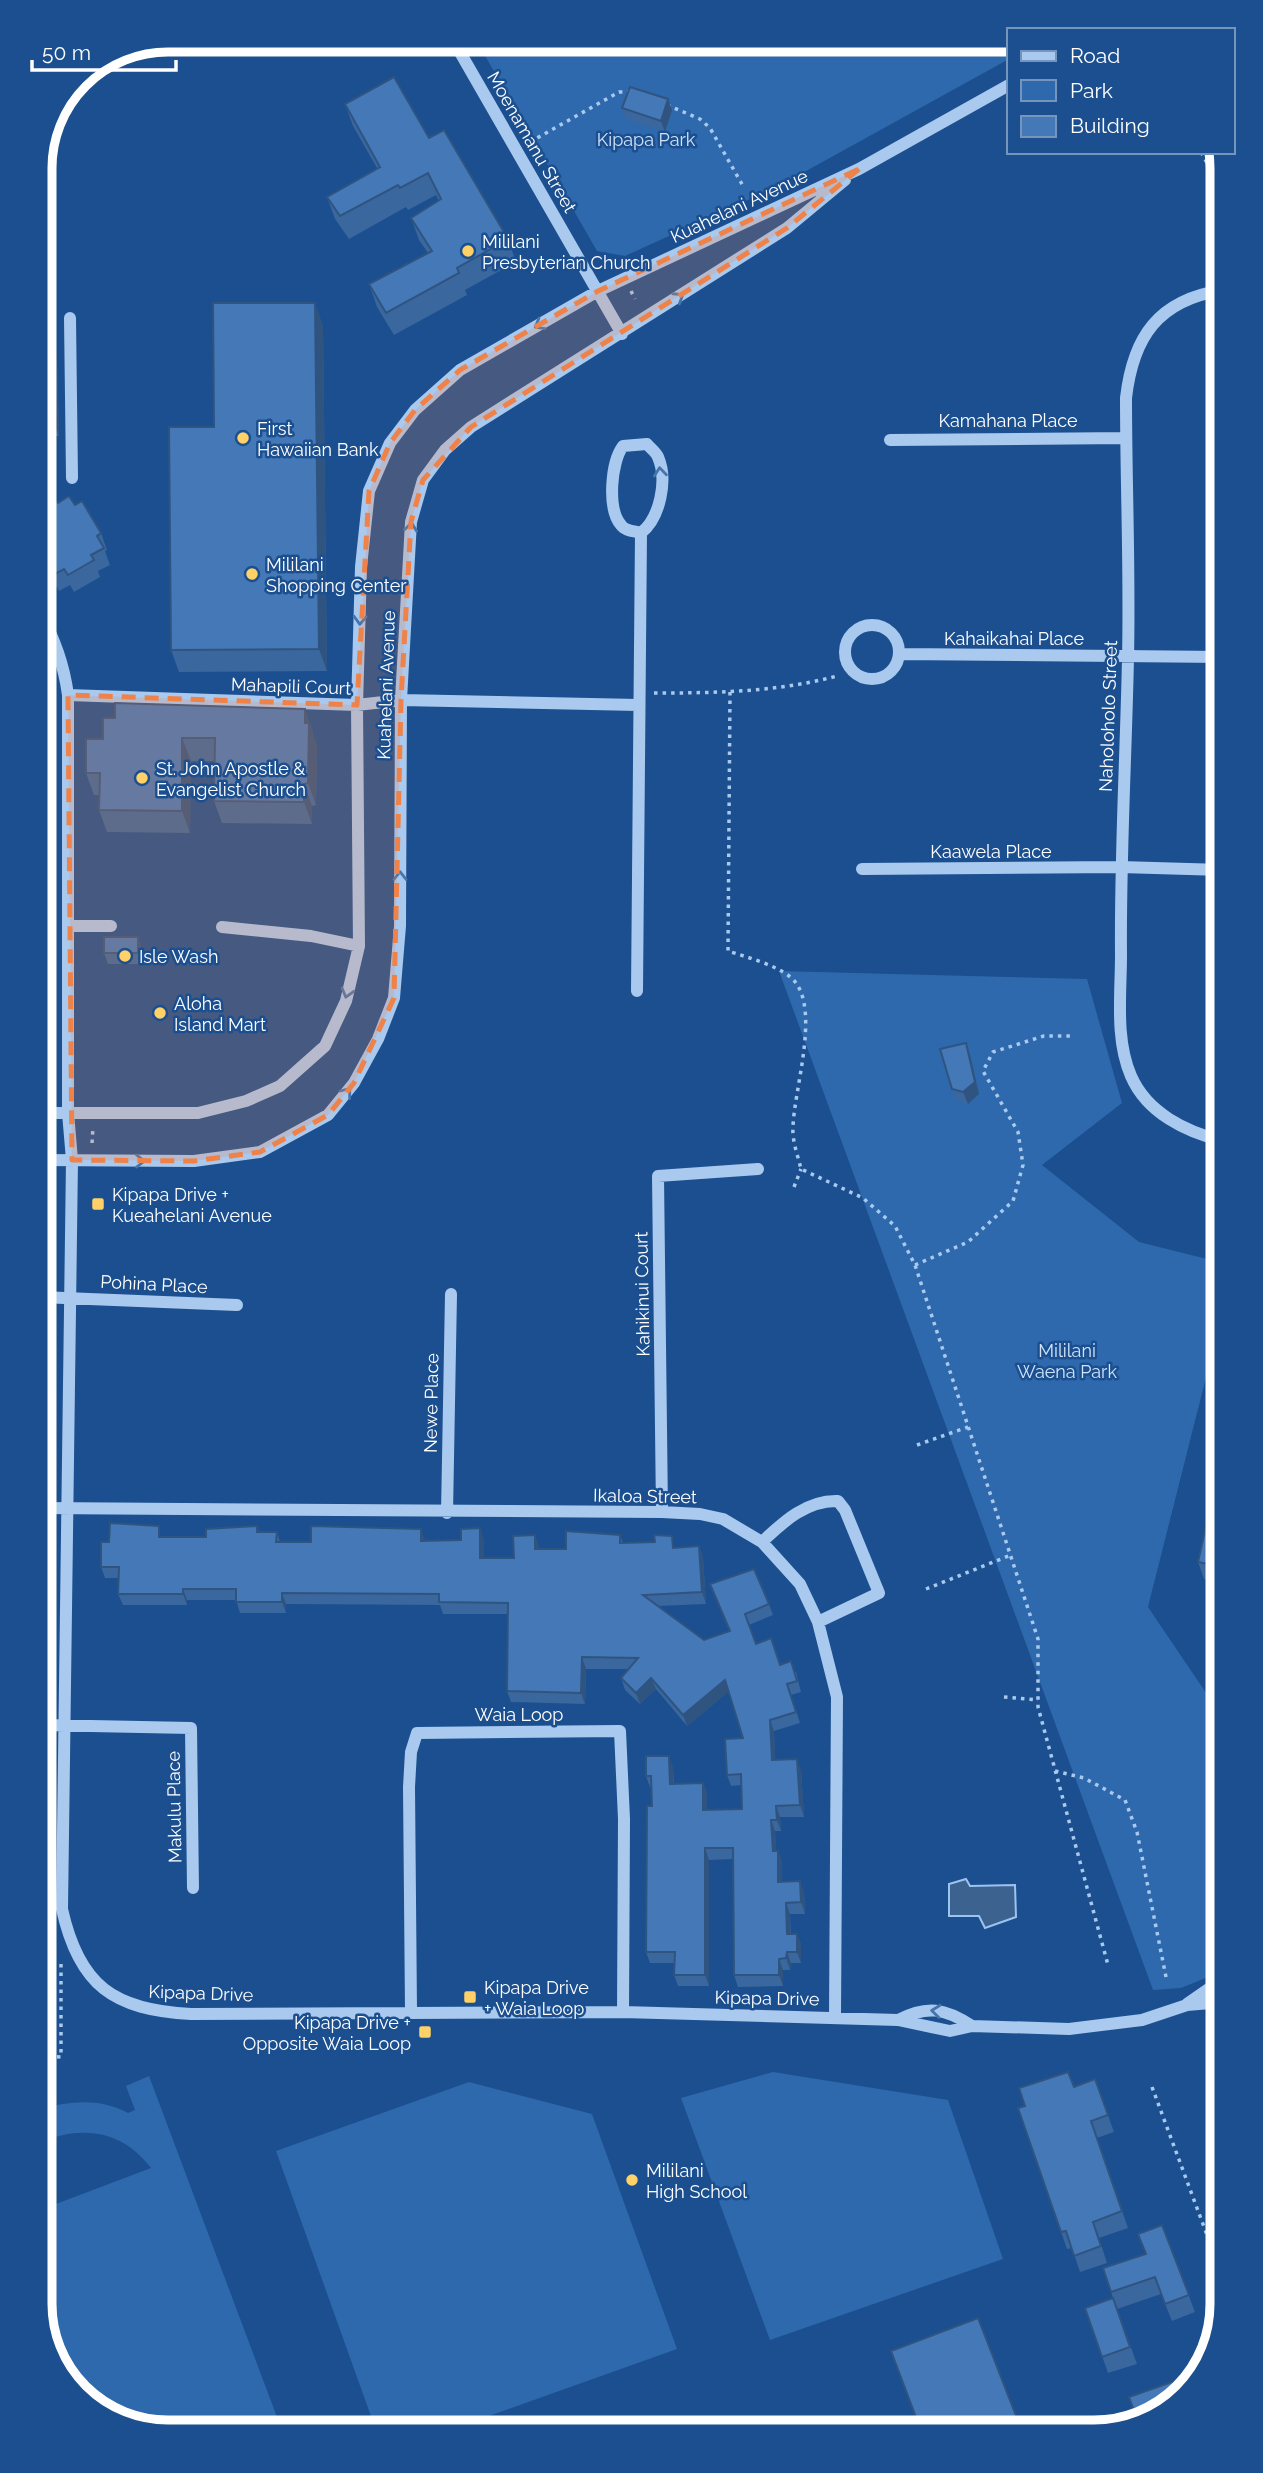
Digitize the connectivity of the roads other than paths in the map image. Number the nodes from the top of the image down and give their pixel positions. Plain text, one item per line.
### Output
1 (460, 52) edge
2 (1007, 86) edge
3 (859, 169) junction
4 (598, 291) junction
5 (1210, 293) edge
6 (70, 318) dead end
7 (622, 334) junction
8 (1126, 438) junction
9 (890, 440) dead end
10 (72, 478) dead end
11 (641, 533) junction
12 (53, 639) edge
13 (899, 654) junction
14 (1128, 656) junction
15 (1210, 657) edge
16 (68, 695) junction
17 (401, 700) junction
18 (357, 705) junction
19 (638, 705) junction
20 (1120, 867) junction
21 (862, 869) dead end
22 (1210, 870) edge
23 (68, 926) junction
24 (111, 926) dead end
25 (222, 927) dead end
26 (359, 946) junction
27 (637, 991) dead end
28 (53, 1112) edge
29 (68, 1113) junction
30 (1210, 1138) edge
31 (53, 1160) edge
32 (72, 1160) junction
33 (758, 1169) dead end
34 (451, 1294) dead end
35 (52, 1297) edge
36 (70, 1298) junction
37 (237, 1305) dead end
38 (52, 1508) edge
39 (66, 1508) junction
40 (662, 1512) junction
41 (447, 1513) junction
42 (762, 1542) junction
43 (818, 1622) junction
44 (52, 1726) edge
45 (64, 1726) junction
46 (193, 1888) dead end
47 (1210, 1988) edge
48 (1210, 2004) edge
49 (1187, 2005) junction
50 (411, 2011) junction
51 (624, 2012) junction
52 (835, 2017) junction

1 - 4 street, Moenamanu Street
2 - 3 street, Kuahelani Avenue
3 - 4 street, Kuahelani Avenue
7 -> 3 street, Kuahelani Avenue
4 - 7 street, Moenamanu Street
4 -> 18 street, Kuahelani Avenue
5 - 8 street, Naholoholo Street
6 - 10 street
17 -> 7 street, Kuahelani Avenue
8 - 9 street, Kamahana Place
8 - 14 street, Naholoholo Street
11 -> 11 street
11 - 19 street
12 - 16 street, Kipapa Drive
13 - 13 street
13 - 14 street, Kahaikahai Place
14 - 15 street, Kahaikahai Place
14 - 20 street, Naholoholo Street
16 - 18 street, Mahapili Court
16 - 23 street, Kipapa Drive
17 - 18 street, Mahapili Court
17 - 19 street, Mahapili Court
32 -> 17 street, Kuahelani Avenue
18 - 26 street, Kuahelani Avenue
19 - 27 street
20 - 21 street, Kaawela Place
20 - 22 street, Kaawela Place
20 - 30 street, Naholoholo Street
23 - 24 street
23 - 29 street, Kipapa Drive
25 - 26 street
26 -> 29 street, Kuahelani Avenue
28 - 29 street, Kuahelani Avenue
29 - 32 street, Kipapa Drive
31 - 32 street, Kuahelani Avenue
32 - 36 street, Kipapa Drive
33 - 40 street, Kahikinui Court
34 - 41 street, Newe Place
35 - 36 street, Pohina Place
36 - 37 street, Pohina Place
36 - 39 street, Kipapa Drive
38 - 39 street, Ikaloa Street
39 - 41 street, Ikaloa Street
39 - 45 street, Kipapa Drive
40 - 41 street, Ikaloa Street
40 - 42 street, Ikaloa Street
42 - 43 street, Ikaloa Street
42 - 43 street
43 - 52 street, Ikaloa Street
44 - 45 street
45 - 46 street, Makulu Place
45 - 50 street, Kipapa Drive
47 - 49 street, Kipapa Drive
48 - 49 street, Kipapa Drive
49 - 52 street, Kipapa Drive
50 - 51 street, Kipapa Drive
50 - 51 street, Waia Loop
51 - 52 street, Kipapa Drive

